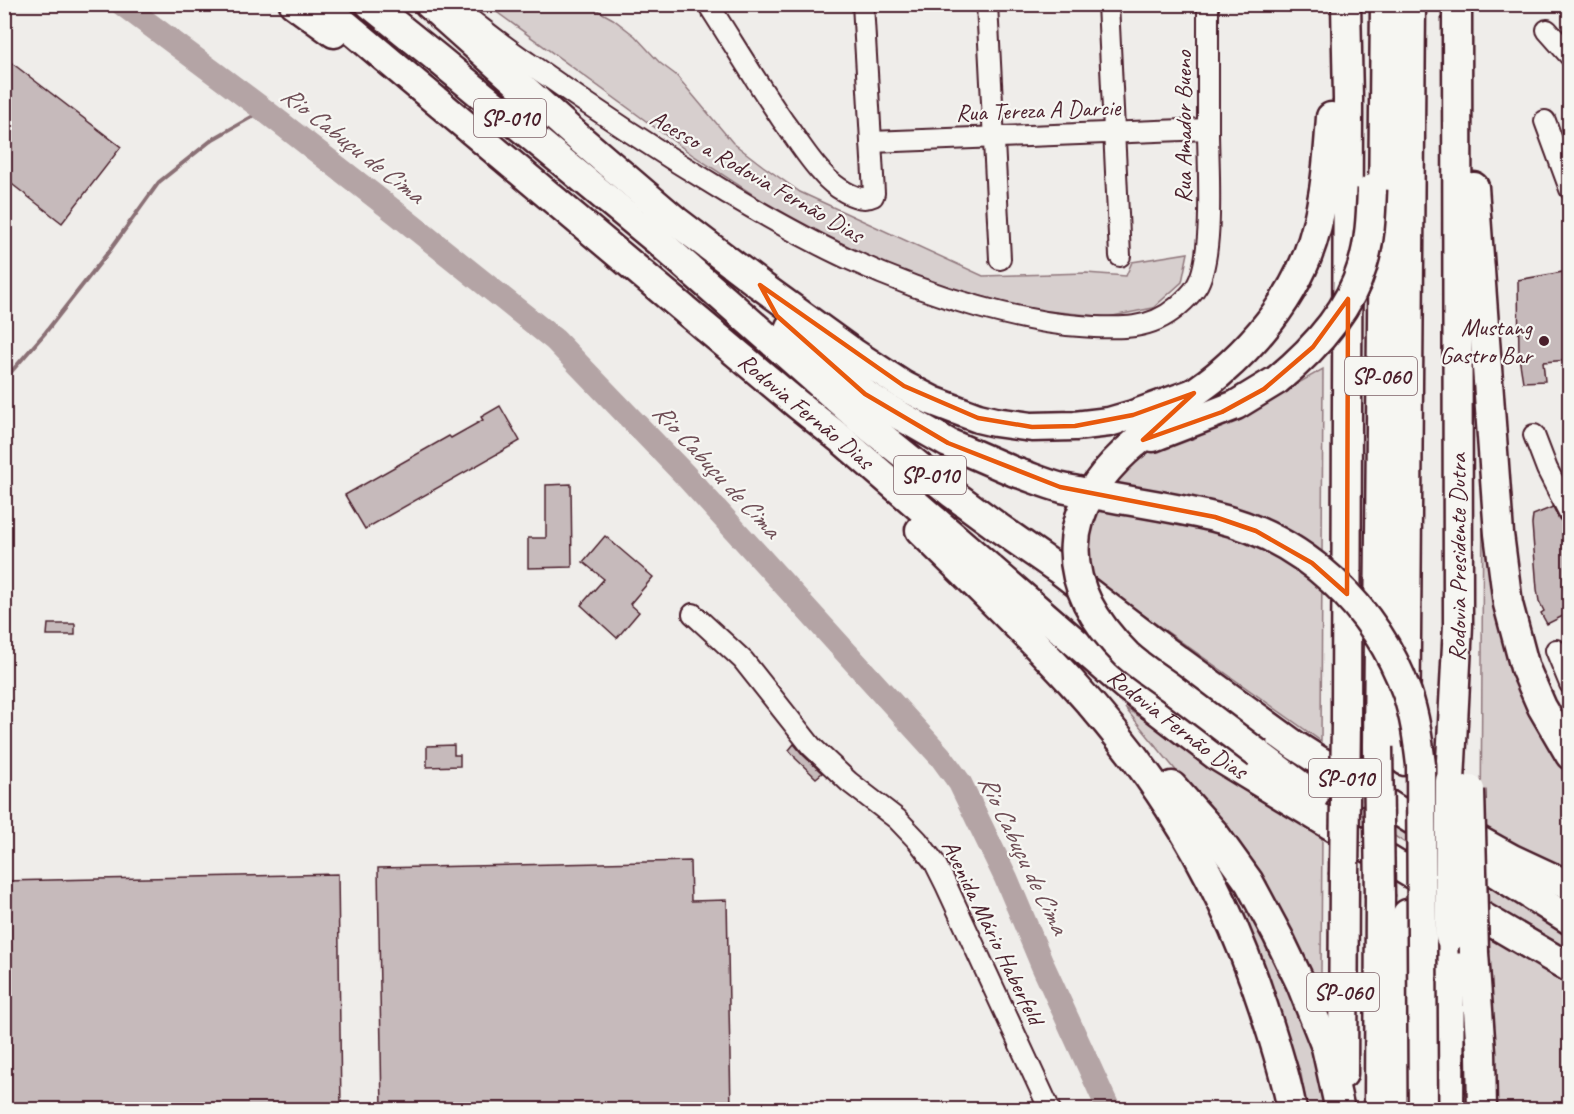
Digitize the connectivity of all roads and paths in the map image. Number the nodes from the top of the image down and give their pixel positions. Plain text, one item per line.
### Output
1 (294, 4) edge
2 (321, 4) edge
3 (370, 4) edge
4 (392, 4) edge
5 (429, 4) edge
6 (449, 4) edge
7 (708, 4) edge
8 (863, 4) edge
9 (987, 4) edge
10 (1108, 4) edge
11 (1208, 4) edge
12 (1385, 4) edge
13 (1411, 4) edge
14 (1457, 4) edge
15 (1355, 7) edge
16 (1547, 30) dead end
17 (1569, 56) edge
18 (437, 58) junction
19 (1458, 76) junction
20 (414, 83) junction
21 (1545, 121) dead end
22 (1208, 129) junction
23 (1114, 132) junction
24 (994, 138) junction
25 (871, 142) junction
26 (1569, 189) edge
27 (1208, 250) joint
28 (1120, 256) dead end
29 (1000, 259) dead end
30 (760, 285) junction
31 (1194, 393) junction
32 (797, 404) junction
33 (1534, 435) dead end
34 (1134, 444) junction
35 (1569, 514) edge
36 (693, 614) dead end
37 (1556, 650) dead end
38 (1049, 659) junction
39 (1569, 684) edge
40 (1296, 746) junction
41 (1569, 755) edge
42 (1460, 785) junction
43 (1569, 886) edge
44 (1466, 907) junction
45 (1569, 920) edge
46 (1569, 968) edge
47 (1050, 1110) edge
48 (1292, 1110) edge
49 (1341, 1110) edge
50 (1379, 1110) edge
51 (1405, 1110) edge
52 (1423, 1110) edge
53 (1449, 1110) edge
54 (1482, 1110) edge

1 - 20 highway
2 - 20 highway, Rodovia Fernão Dias / SP-010
3 - 18 highway, Rodovia Fernão Dias / SP-010
4 - 18 highway
5 - 30 highway
6 - 27 street, Acesso a Rodovia Fernão Dias
7 - 25 street
8 - 25 street
9 - 24 street
10 - 23 street
11 - 22 street, Rua Amador Bueno
12 - 50 highway, SP-060, bridge
13 - 51 highway, Rodovia Presidente Dutra / SP-060
14 - 19 highway, Rodovia Presidente Dutra
15 - 31 highway
15 - 34 highway, bridge
15 - 49 highway, SP-060, bridge
16 - 17 street
18 - 40 highway, Rodovia Fernão Dias / SP-010
19 - 41 highway
19 - 42 highway, Rodovia Presidente Dutra
20 - 32 highway, Rodovia Fernão Dias / SP-010
21 - 26 street
22 - 23 street, Rua Tereza A Darcie
22 - 27 street, Rua Amador Bueno
23 - 24 street, Rua Tereza A Darcie
23 - 28 street
24 - 25 street, Rua Tereza A Darcie
24 - 29 street
30 - 31 highway
30 - 52 highway, bridge
31 - 34 highway
32 - 38 highway
32 - 44 highway, Rodovia Fernão Dias / SP-010
33 - 35 street
34 - 44 highway, bridge
36 - 47 street, Avenida Mário Haberfeld
37 - 39 street
38 - 48 highway
38 - 49 highway
40 - 43 highway
40 - 45 highway, Rodovia Fernão Dias / SP-010
42 - 53 highway, Rodovia Presidente Dutra, bridge
42 - 54 highway, bridge
44 - 46 highway

